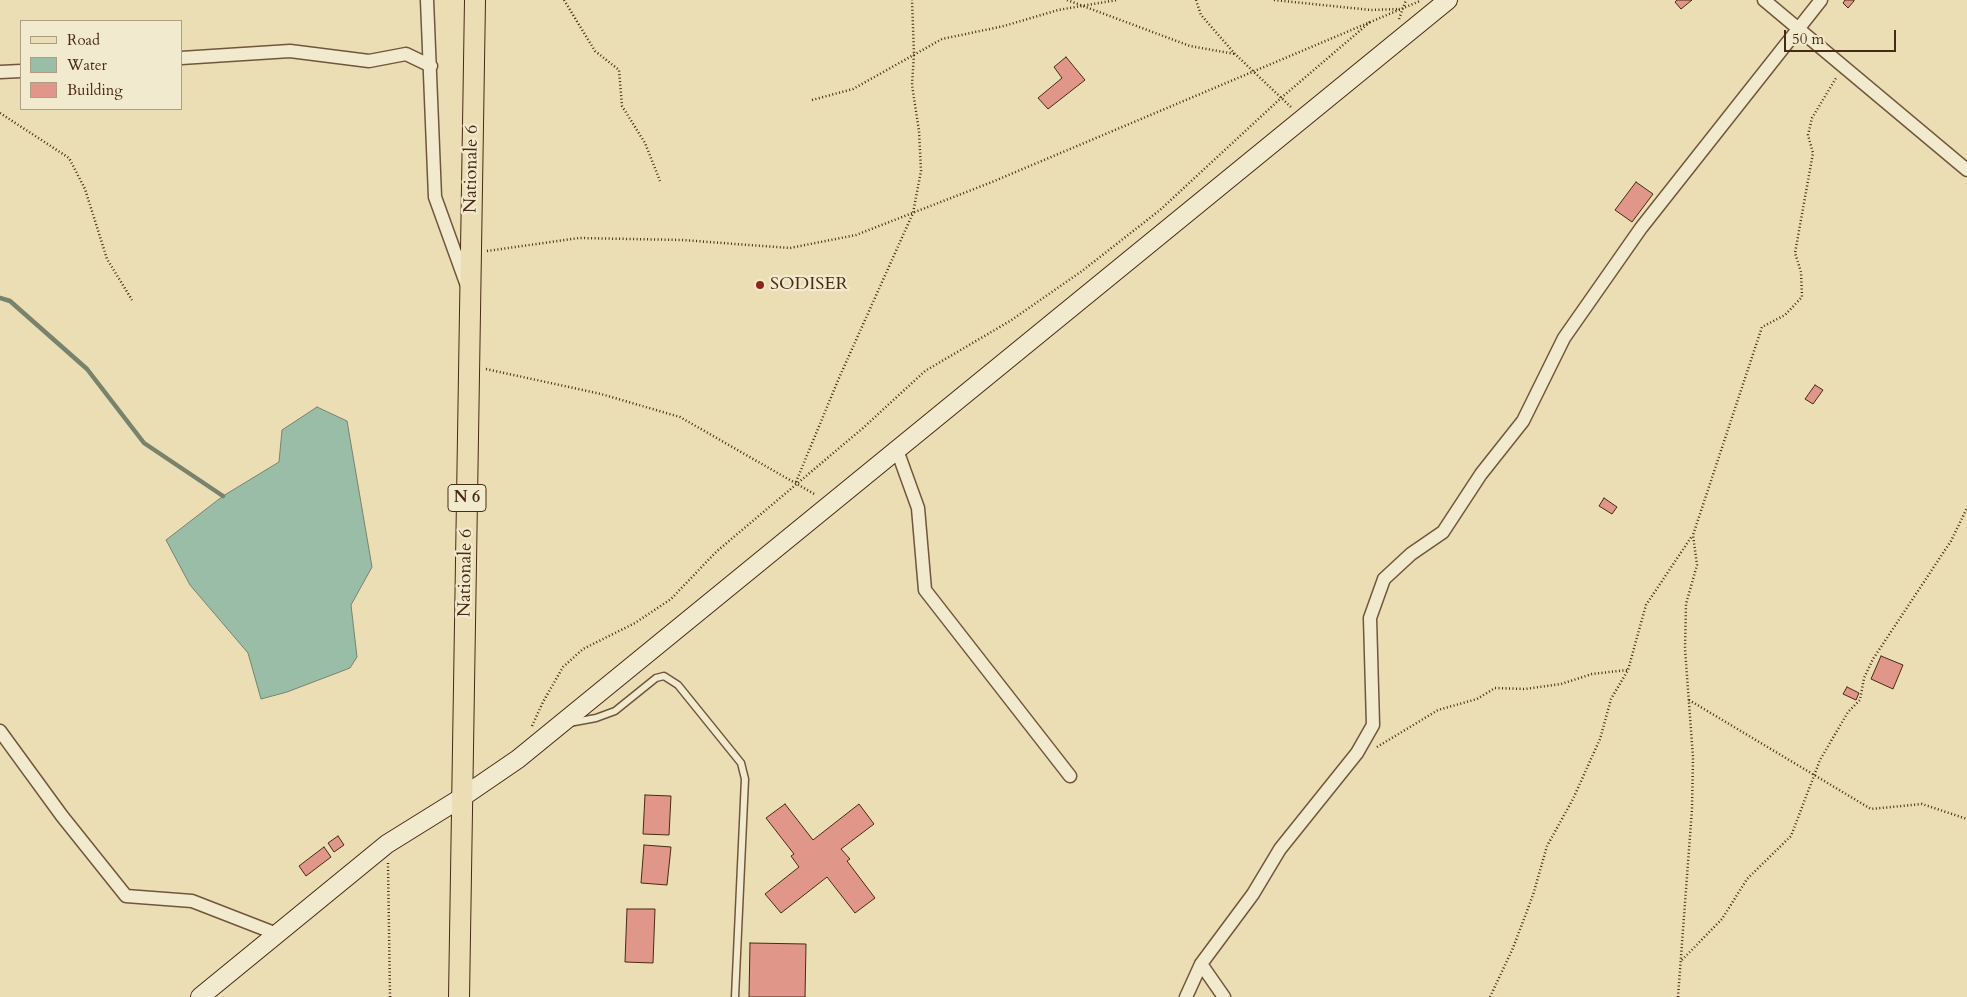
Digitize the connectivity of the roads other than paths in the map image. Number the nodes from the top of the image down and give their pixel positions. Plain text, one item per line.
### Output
1 (427, 0) edge
2 (476, 0) edge
3 (1448, 0) edge
4 (1764, 0) edge
5 (1822, 0) edge
6 (1800, 30) junction
7 (182, 58) edge
8 (431, 66) junction
9 (20, 71) edge
10 (0, 72) edge
11 (1967, 170) edge
12 (470, 295) junction
13 (897, 450) junction
14 (558, 726) junction
15 (0, 731) edge
16 (1070, 776) dead end
17 (461, 798) junction
18 (277, 934) junction
19 (1201, 964) junction
20 (200, 997) edge
21 (459, 997) edge
22 (736, 997) edge
23 (1186, 997) edge
24 (1224, 997) edge

1 - 8 street
2 - 12 main road, Nationale 6 / N 6
3 - 13 main road
4 - 6 street
5 - 6 street
6 - 11 street
6 - 19 street
7 - 8 street
8 - 12 street
9 - 10 street
12 - 17 main road, Nationale 6 / N 6
13 - 14 main road
13 - 16 street
14 - 17 main road
14 - 22 lane
15 - 18 street
17 - 18 main road
17 - 21 main road, Nationale 6 / N 6
18 - 20 main road
19 - 23 street
19 - 24 street

